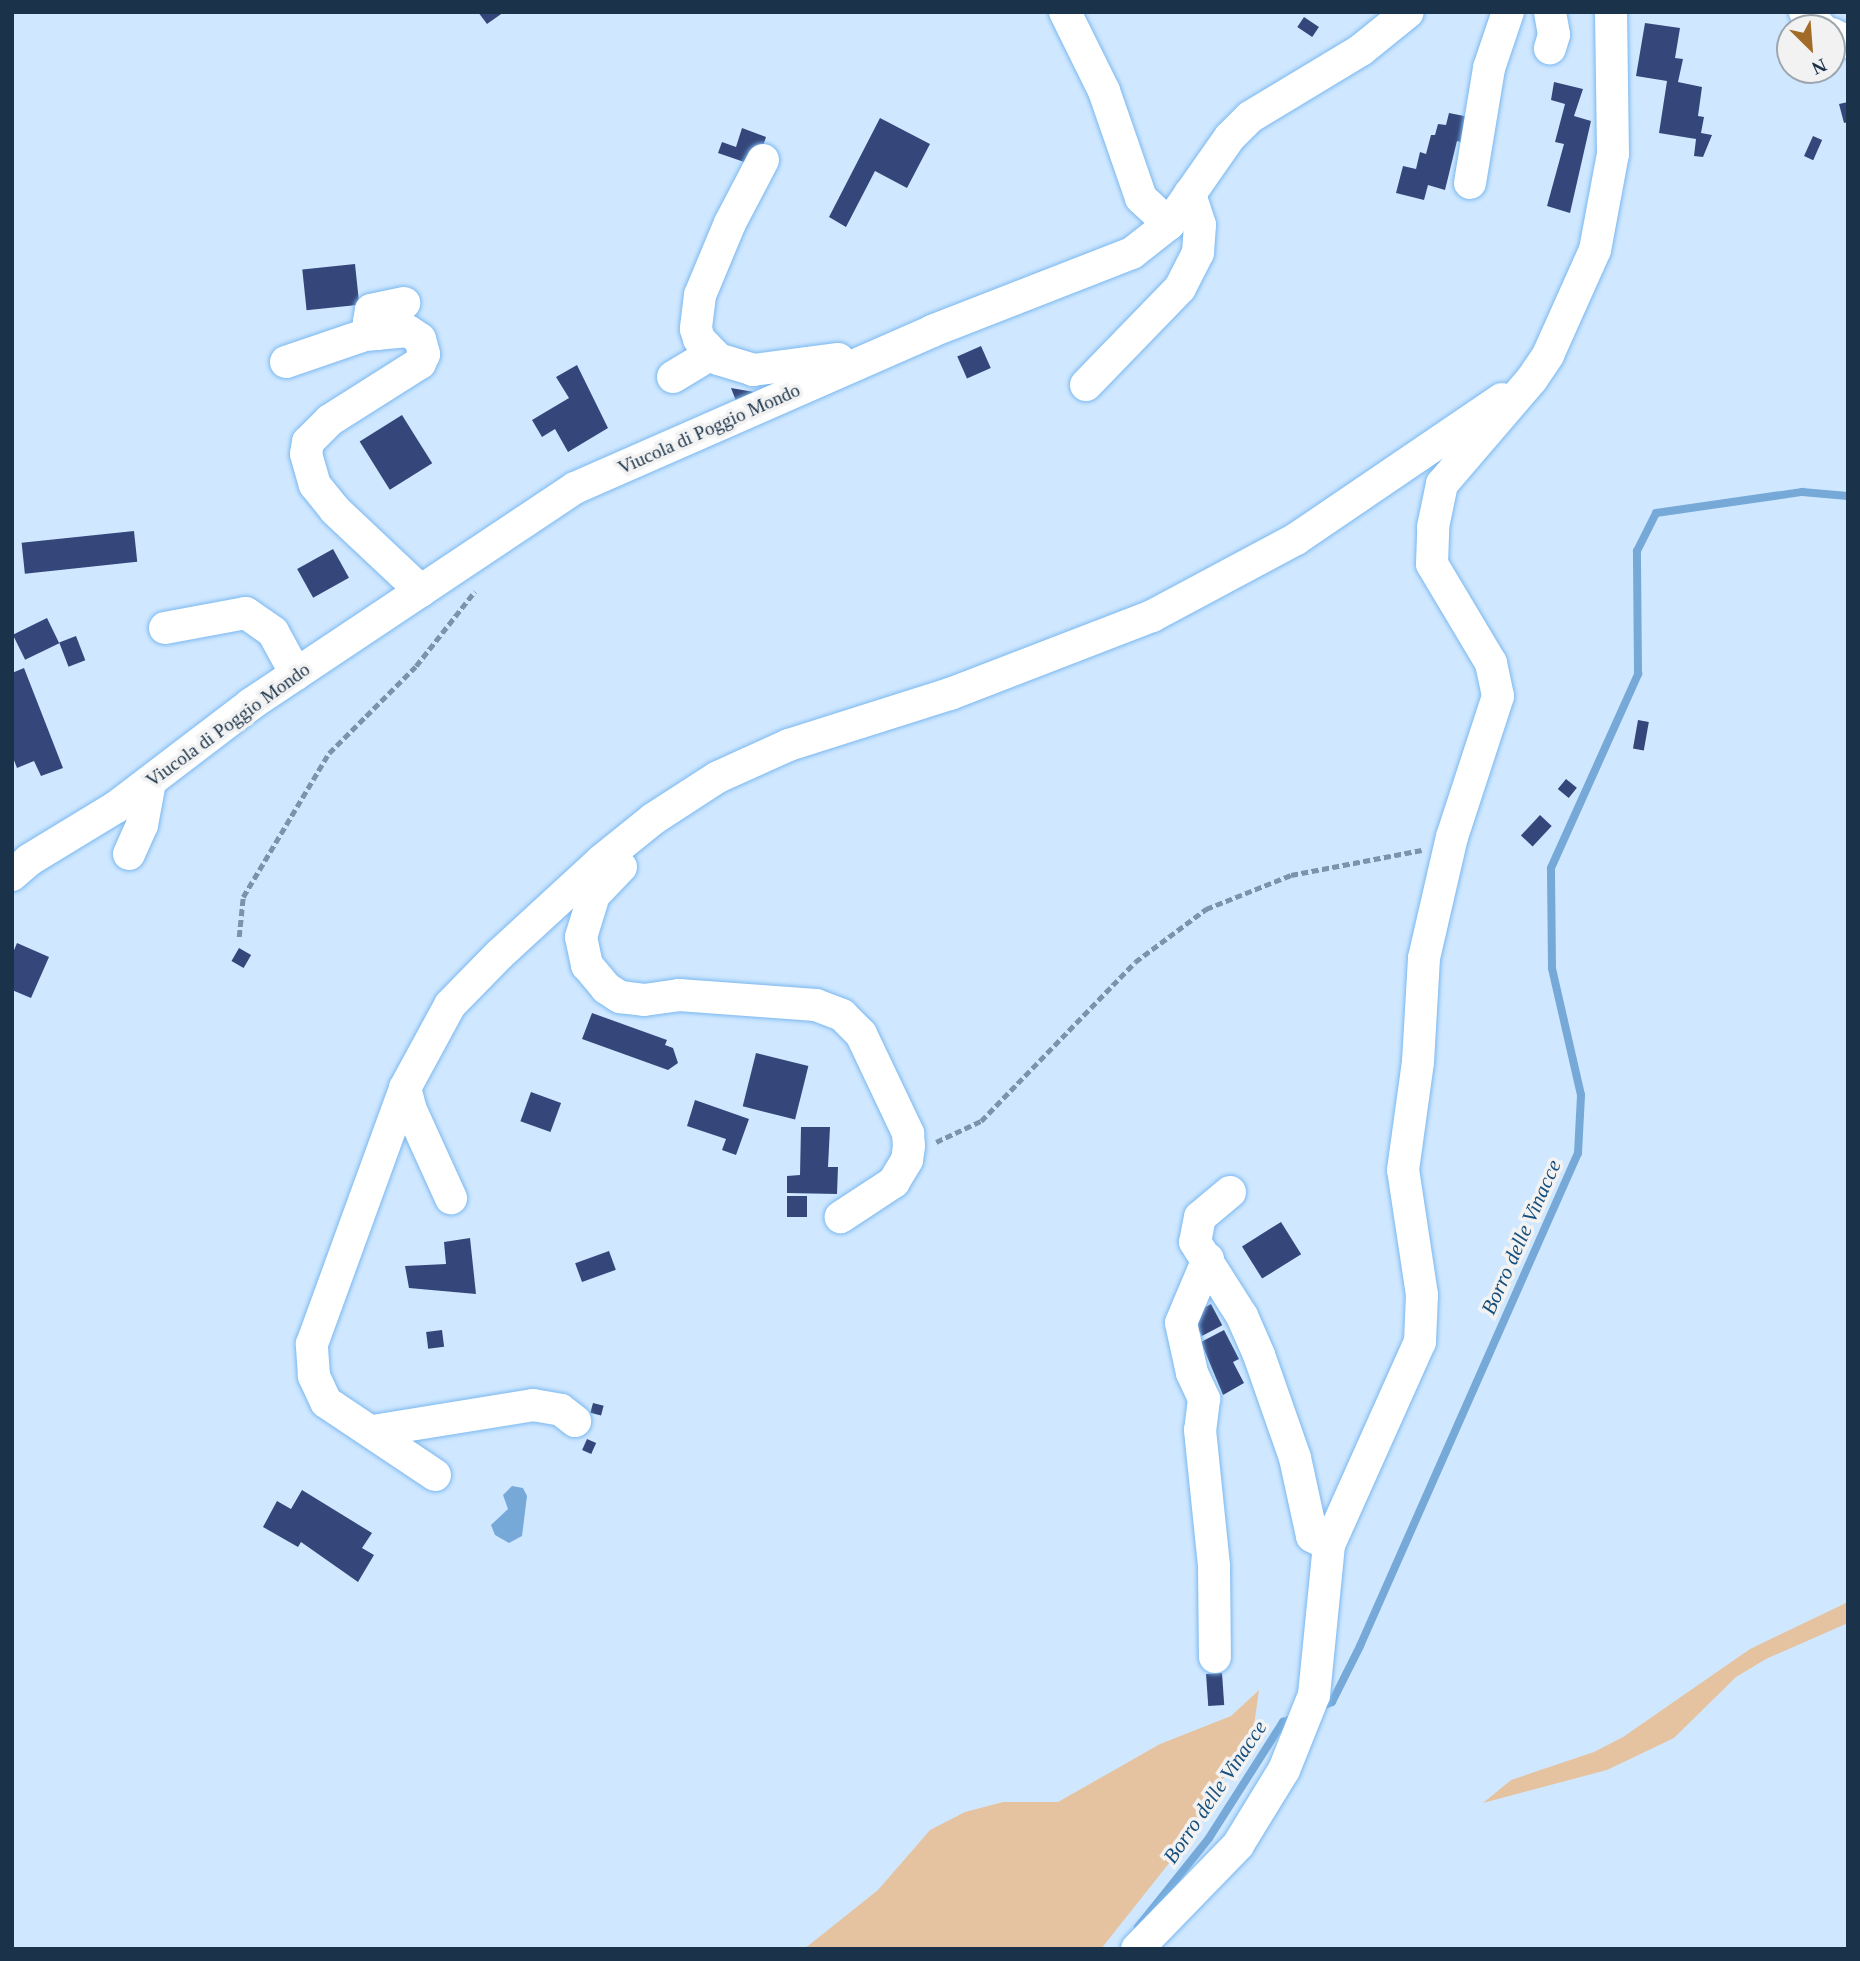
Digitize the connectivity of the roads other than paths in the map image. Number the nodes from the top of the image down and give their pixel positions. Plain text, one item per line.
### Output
1 (1065, 12) edge
2 (1408, 12) edge
3 (1508, 12) edge
4 (1550, 12) edge
5 (1611, 12) edge
6 (1550, 48) dead end
7 (763, 160) dead end
8 (1470, 183) dead end
9 (1190, 194) junction
10 (1169, 224) junction
11 (404, 303) dead end
12 (378, 334) junction
13 (911, 341) junction
14 (711, 354) junction
15 (286, 362) dead end
16 (673, 376) dead end
17 (1532, 379) junction
18 (1086, 385) dead end
19 (421, 591) junction
20 (165, 628) dead end
21 (296, 674) junction
22 (752, 760) junction
23 (150, 782) junction
24 (129, 854) dead end
25 (12, 876) edge
26 (405, 1088) junction
27 (1230, 1192) dead end
28 (451, 1198) dead end
29 (841, 1217) dead end
30 (1208, 1259) junction
31 (575, 1421) dead end
32 (373, 1431) junction
33 (435, 1475) dead end
34 (1329, 1545) junction
35 (1215, 1657) dead end
36 (1138, 1949) edge

1 - 10 street
2 - 9 street, Viucola di Poggio Mondo
3 - 8 street
4 - 6 street
5 - 17 street
7 - 14 street
9 - 10 street, Viucola di Poggio Mondo
9 - 18 street
10 - 13 street, Viucola di Poggio Mondo
11 - 12 street
12 - 15 street
12 - 19 street
13 - 14 street
13 - 19 street, Viucola di Poggio Mondo
14 - 16 street
17 - 22 street
17 - 34 street
19 - 21 street, Viucola di Poggio Mondo
20 - 21 street
21 - 23 street, Viucola di Poggio Mondo
22 - 26 street
22 - 29 street
23 - 24 street
23 - 25 street, Viucola di Poggio Mondo
26 - 28 street
26 - 32 street
27 - 30 street
30 - 34 street
30 - 35 street
31 - 32 street
32 - 33 street
34 - 36 street

